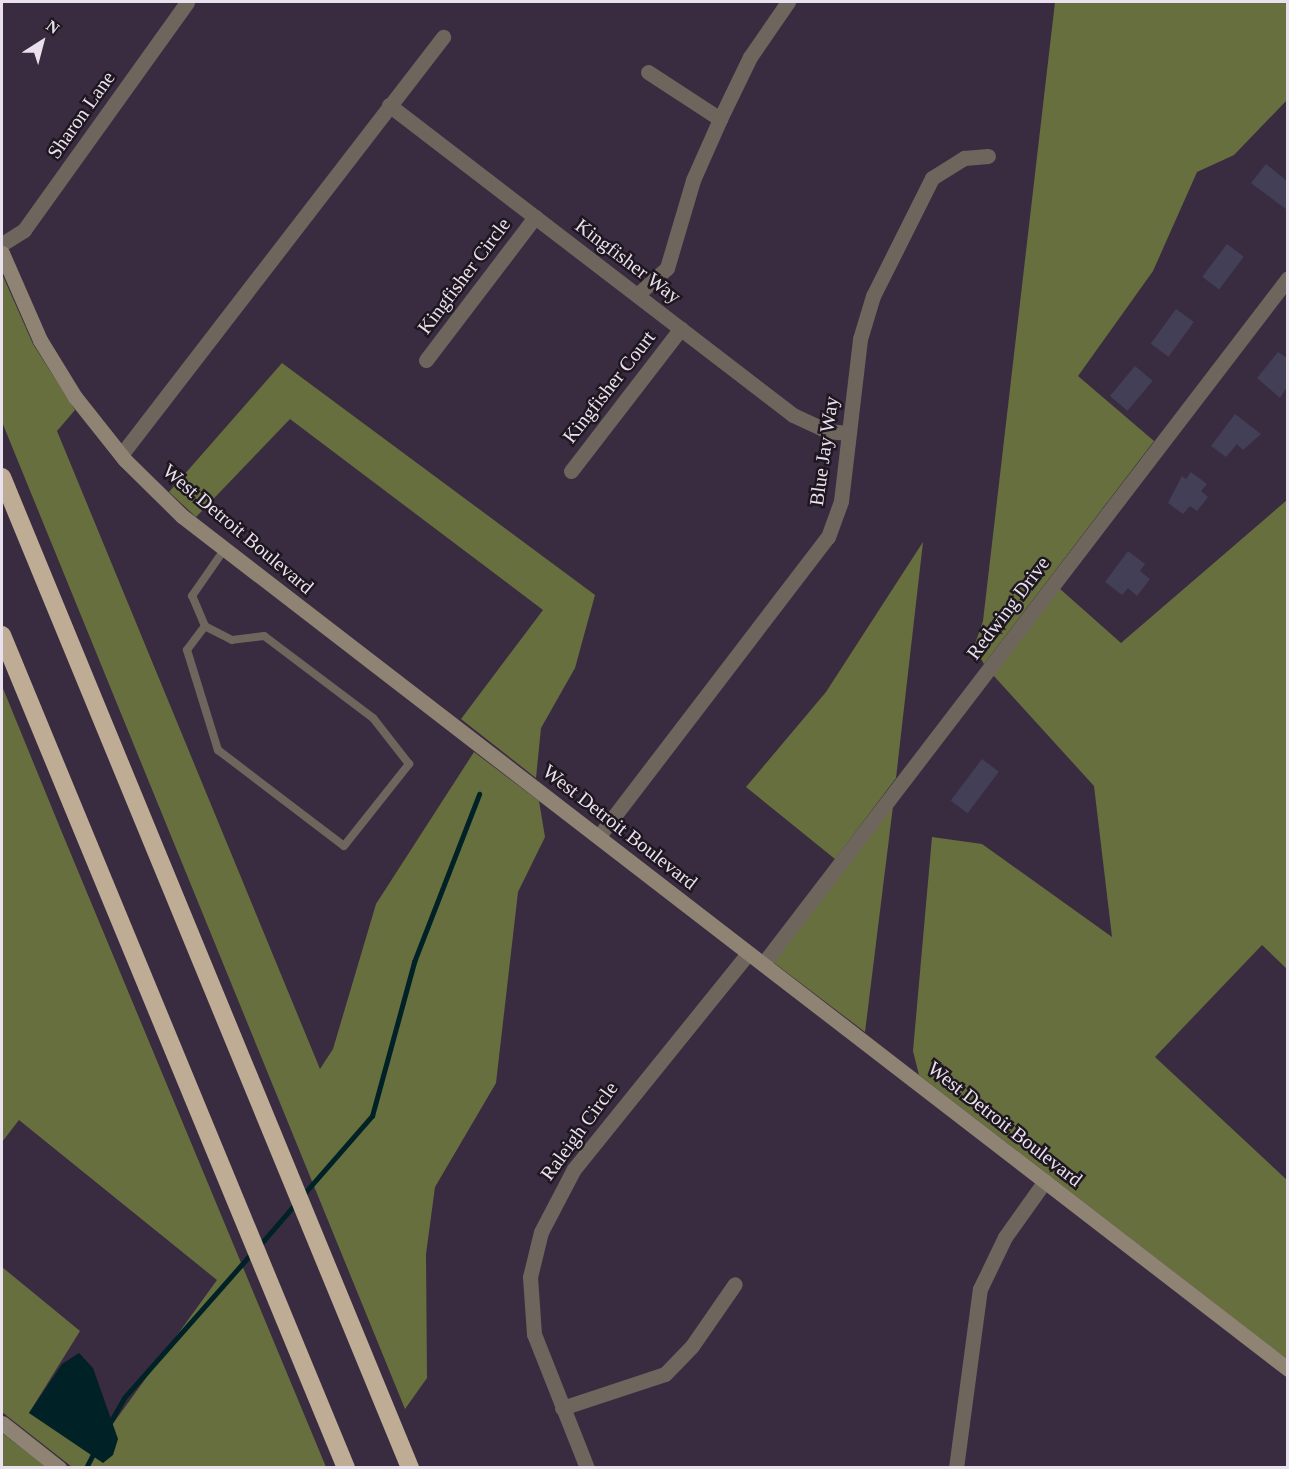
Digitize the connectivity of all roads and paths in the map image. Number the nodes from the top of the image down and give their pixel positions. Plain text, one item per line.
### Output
1 (187, 2) edge
2 (788, 2) edge
3 (442, 36) dead end
4 (648, 72) dead end
5 (389, 105) junction
6 (720, 119) junction
7 (988, 156) dead end
8 (535, 217) junction
9 (2, 244) edge
10 (2, 253) edge
11 (1287, 278) edge
12 (638, 295) junction
13 (681, 328) junction
14 (426, 360) dead end
15 (849, 433) junction
16 (121, 455) junction
17 (571, 471) dead end
18 (2, 477) edge
19 (224, 550) junction
20 (205, 626) junction
21 (2, 635) edge
22 (599, 836) junction
23 (748, 953) junction
24 (763, 964) junction
25 (1045, 1181) junction
26 (735, 1284) dead end
27 (1287, 1369) edge
28 (562, 1408) junction
29 (2, 1423) edge
30 (59, 1467) edge
31 (346, 1467) edge
32 (410, 1467) edge
33 (587, 1467) edge
34 (956, 1467) edge

1 - 9 street, Sharon Lane
2 - 6 street
3 - 5 street
4 - 6 street
5 - 8 street, Kingfisher Way
5 - 16 street
6 - 12 street
7 - 15 street, Blue Jay Way
8 - 12 street, Kingfisher Way
8 - 14 street, Kingfisher Circle
10 - 16 street, West Detroit Boulevard
11 - 24 street, Redwing Drive
12 - 13 street, Kingfisher Way
13 - 15 street, Kingfisher Way
13 - 17 street, Kingfisher Court
15 - 22 street, Blue Jay Way
16 - 19 street, West Detroit Boulevard
18 - 32 highway
19 - 20 lane
19 - 22 street, West Detroit Boulevard
20 - 20 lane
21 - 31 highway
22 - 23 street, West Detroit Boulevard
23 - 24 street, West Detroit Boulevard
23 - 28 street, Raleigh Circle
24 - 25 street, West Detroit Boulevard
25 - 27 street, West Detroit Boulevard
25 - 34 street
26 - 28 street
28 - 33 street, Raleigh Circle
29 - 30 street

